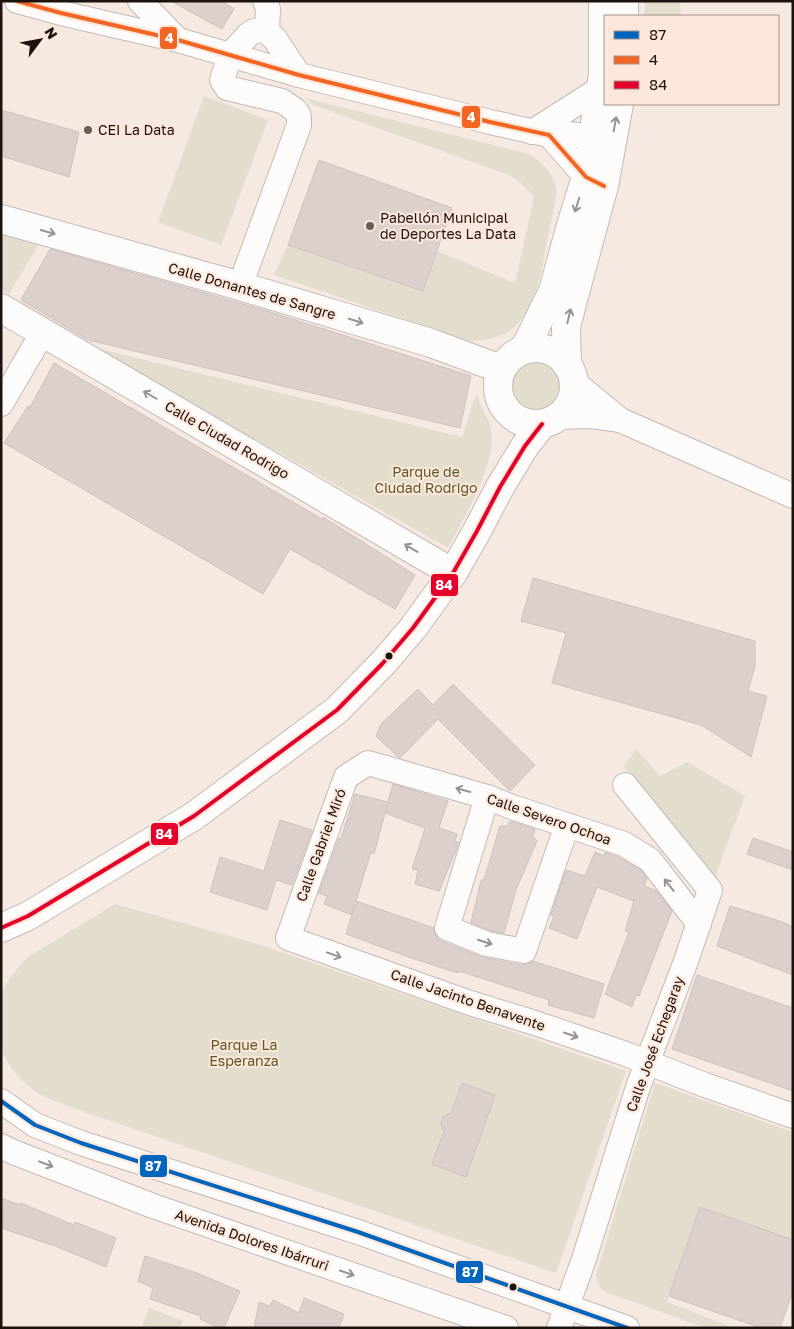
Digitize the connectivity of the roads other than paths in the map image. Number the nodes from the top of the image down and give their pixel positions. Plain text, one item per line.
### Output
1 (17, 1) edge
2 (133, 1) edge
3 (140, 1) edge
4 (265, 1) edge
5 (603, 1) edge
6 (624, 1) edge
7 (69, 7) edge
8 (624, 15) edge
9 (103, 16) edge
10 (267, 32) junction
11 (178, 40) junction
12 (230, 55) junction
13 (299, 76) junction
14 (604, 77) edge
15 (604, 99) edge
16 (608, 105) edge
17 (541, 133) junction
18 (601, 147) junction
19 (595, 182) junction
20 (1, 219) edge
21 (240, 286) junction
22 (1, 308) edge
23 (43, 332) junction
24 (524, 350) junction
25 (501, 368) junction
26 (570, 373) junction
27 (1, 404) edge
28 (510, 414) junction
29 (550, 420) junction
30 (620, 420) junction
31 (500, 487) junction
32 (793, 496) edge
33 (453, 573) junction
34 (368, 763) joint
35 (625, 785) dead end
36 (487, 797) junction
37 (566, 825) junction
38 (28, 916) junction
39 (699, 924) junction
40 (1, 928) edge
41 (288, 938) joint
42 (1, 941) edge
43 (647, 1063) junction
44 (1, 1101) edge
45 (793, 1116) edge
46 (1, 1146) edge
47 (563, 1317) edge
48 (506, 1328) edge
49 (627, 1328) edge

1 - 7 street
2 - 9 street
3 - 11 street
4 - 10 street
5 - 14 main road
6 - 8 main road
7 - 9 street
9 - 11 street
10 - 12 street
10 - 13 street
11 - 12 street
12 - 13 street
12 - 21 street
13 - 17 street
15 - 17 street
16 - 18 main road
17 - 18 street
17 - 19 street
18 - 19 main road
19 -> 24 main road
26 -> 19 main road
20 -> 21 main road, Calle Donantes de Sangre
21 -> 25 main road, Calle Donantes de Sangre
22 - 23 main road, Calle Ciudad Rodrigo
23 - 27 street
33 -> 23 main road, Calle Ciudad Rodrigo
24 - 25 main road
24 - 26 main road
25 - 28 main road
26 - 29 main road
26 - 30 street
28 - 29 main road
28 - 31 main road
29 - 30 street
29 - 31 main road
30 - 32 street
31 - 33 main road
33 - 38 main road
36 -> 34 street, Calle Severo Ochoa
34 - 41 street, Calle Gabriel Miró
35 - 39 street, Calle José Echegaray
36 - 37 street, Calle Severo Ochoa
36 -> 37 street
39 -> 37 street, Calle Severo Ochoa
38 - 40 main road
38 - 42 main road
39 - 43 street, Calle José Echegaray
41 -> 43 street, Calle Jacinto Benavente
43 - 45 street, Calle Jacinto Benavente
43 - 47 street, Calle José Echegaray
44 - 47 street
46 -> 48 street, Avenida Dolores Ibárruri
47 - 49 street

